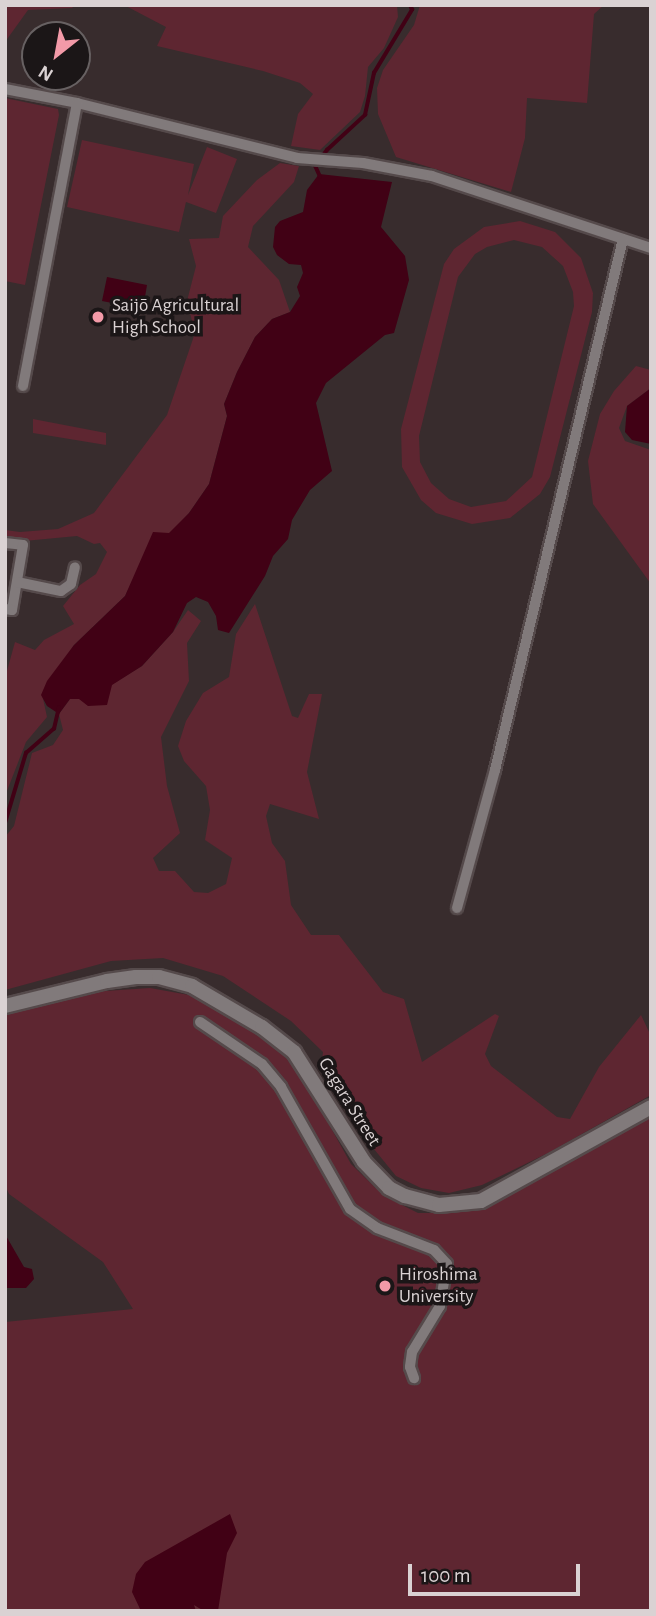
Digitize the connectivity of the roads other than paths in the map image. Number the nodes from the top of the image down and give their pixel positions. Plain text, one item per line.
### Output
1 (5, 89) edge
2 (78, 103) junction
3 (624, 239) junction
4 (651, 248) edge
5 (23, 386) dead end
6 (5, 543) edge
7 (75, 567) dead end
8 (17, 582) junction
9 (5, 609) edge
10 (457, 908) dead end
11 (5, 1006) edge
12 (200, 1023) dead end
13 (651, 1107) edge
14 (414, 1378) dead end

1 - 2 street
2 - 3 street
2 - 5 street
3 - 4 street
3 - 10 street
6 - 8 street
7 - 8 street
8 - 9 street
11 - 13 street, Gagara Street
12 - 14 street

